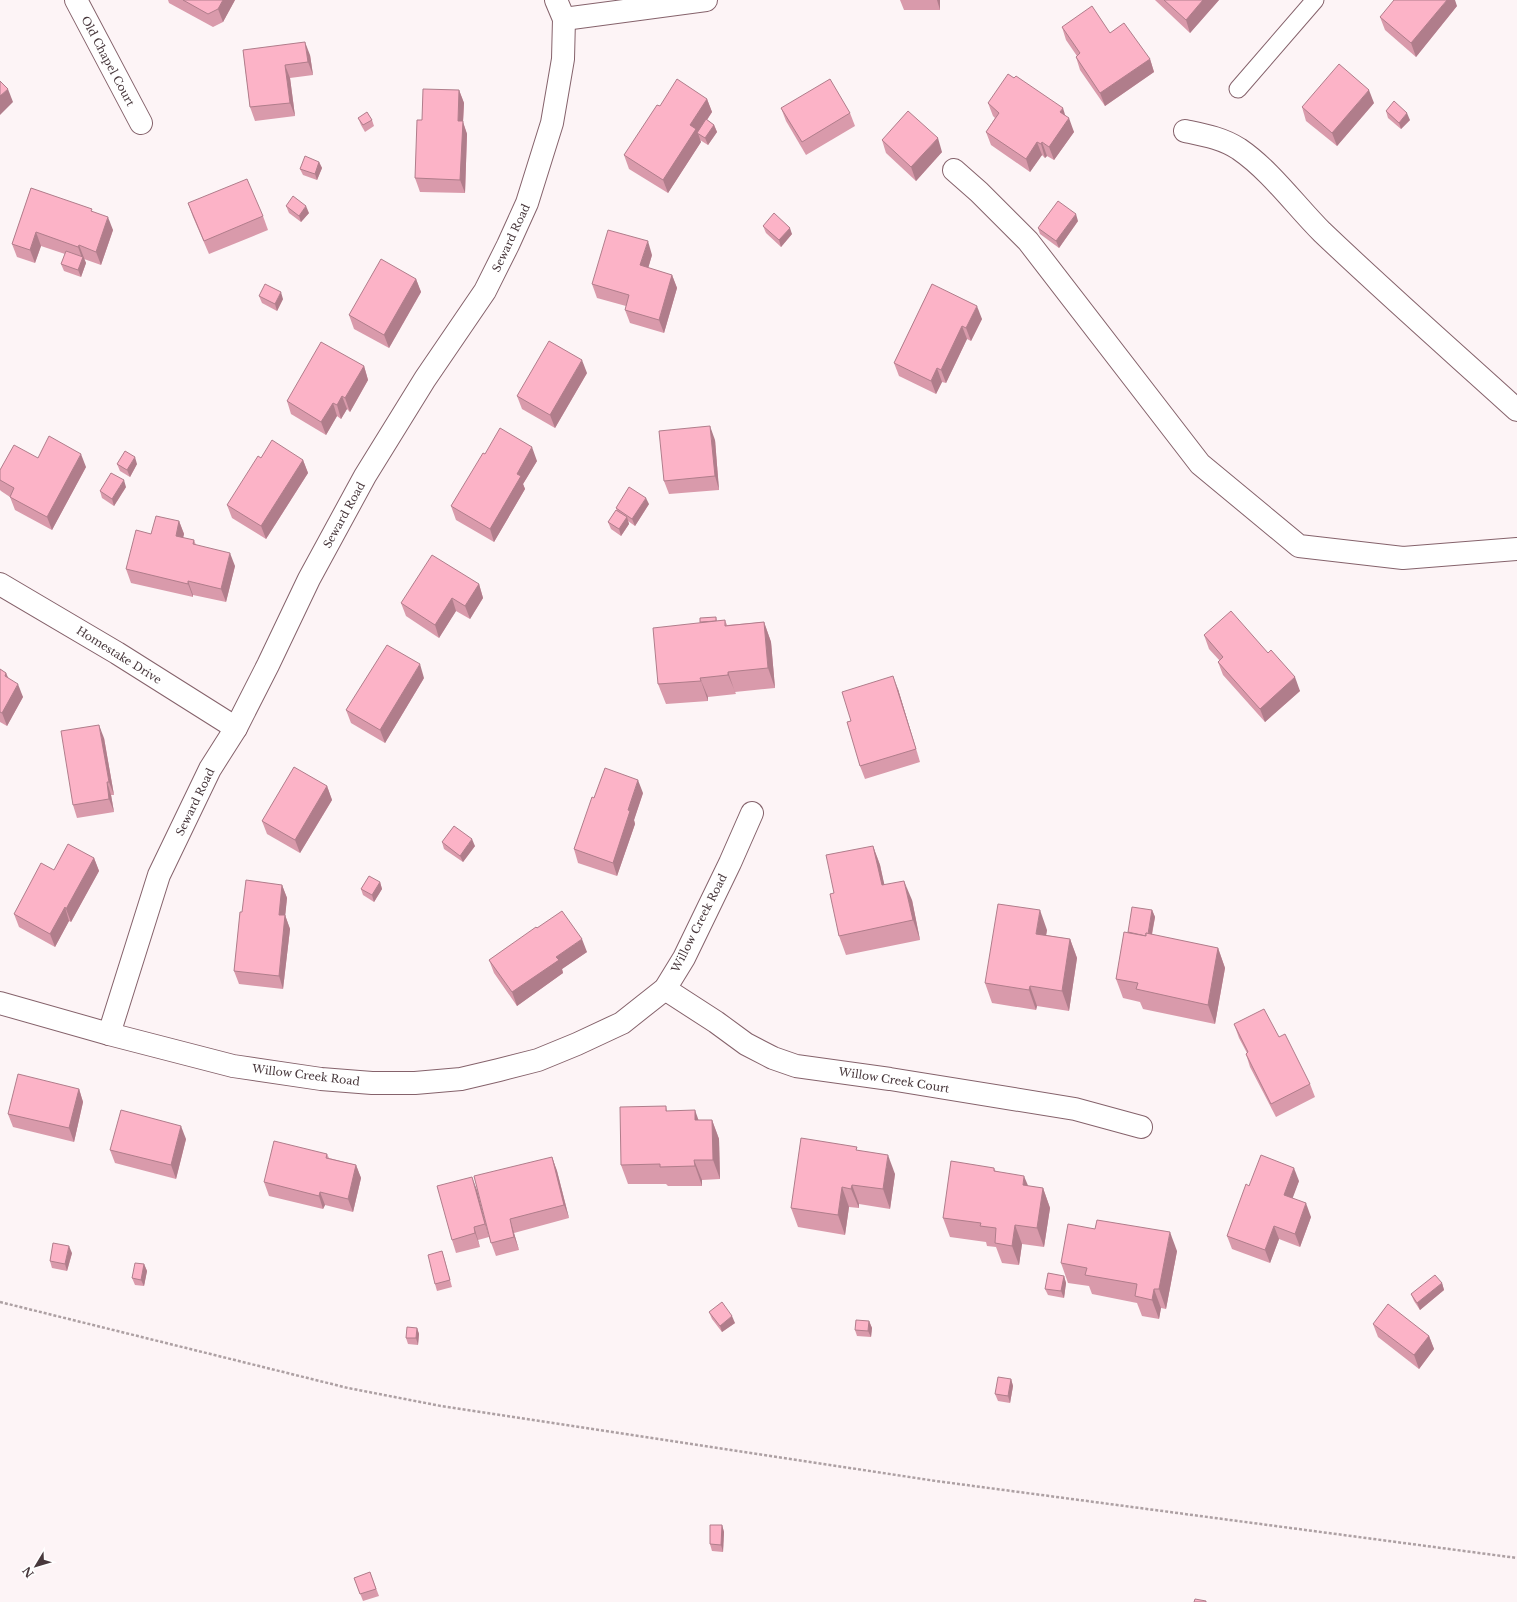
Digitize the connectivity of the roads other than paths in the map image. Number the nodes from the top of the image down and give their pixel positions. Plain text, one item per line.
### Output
1 (76, 0) edge
2 (706, 0) edge
3 (1315, 0) edge
4 (560, 9) edge
5 (1238, 89) dead end
6 (141, 123) dead end
7 (1185, 131) dead end
8 (954, 170) dead end
9 (1517, 410) edge
10 (1517, 549) edge
11 (0, 584) edge
12 (236, 728) junction
13 (752, 813) dead end
14 (665, 989) junction
15 (0, 1003) edge
16 (109, 1034) junction
17 (1141, 1128) dead end

1 - 6 street, Old Chapel Court
2 - 4 street
3 - 5 lane
4 - 12 street, Seward Road
7 - 9 street
8 - 10 street
11 - 12 street, Homestake Drive
12 - 16 street, Seward Road
13 - 14 street, Willow Creek Road
14 - 16 street, Willow Creek Road
14 - 17 street, Willow Creek Court
15 - 16 street, Willow Creek Road

